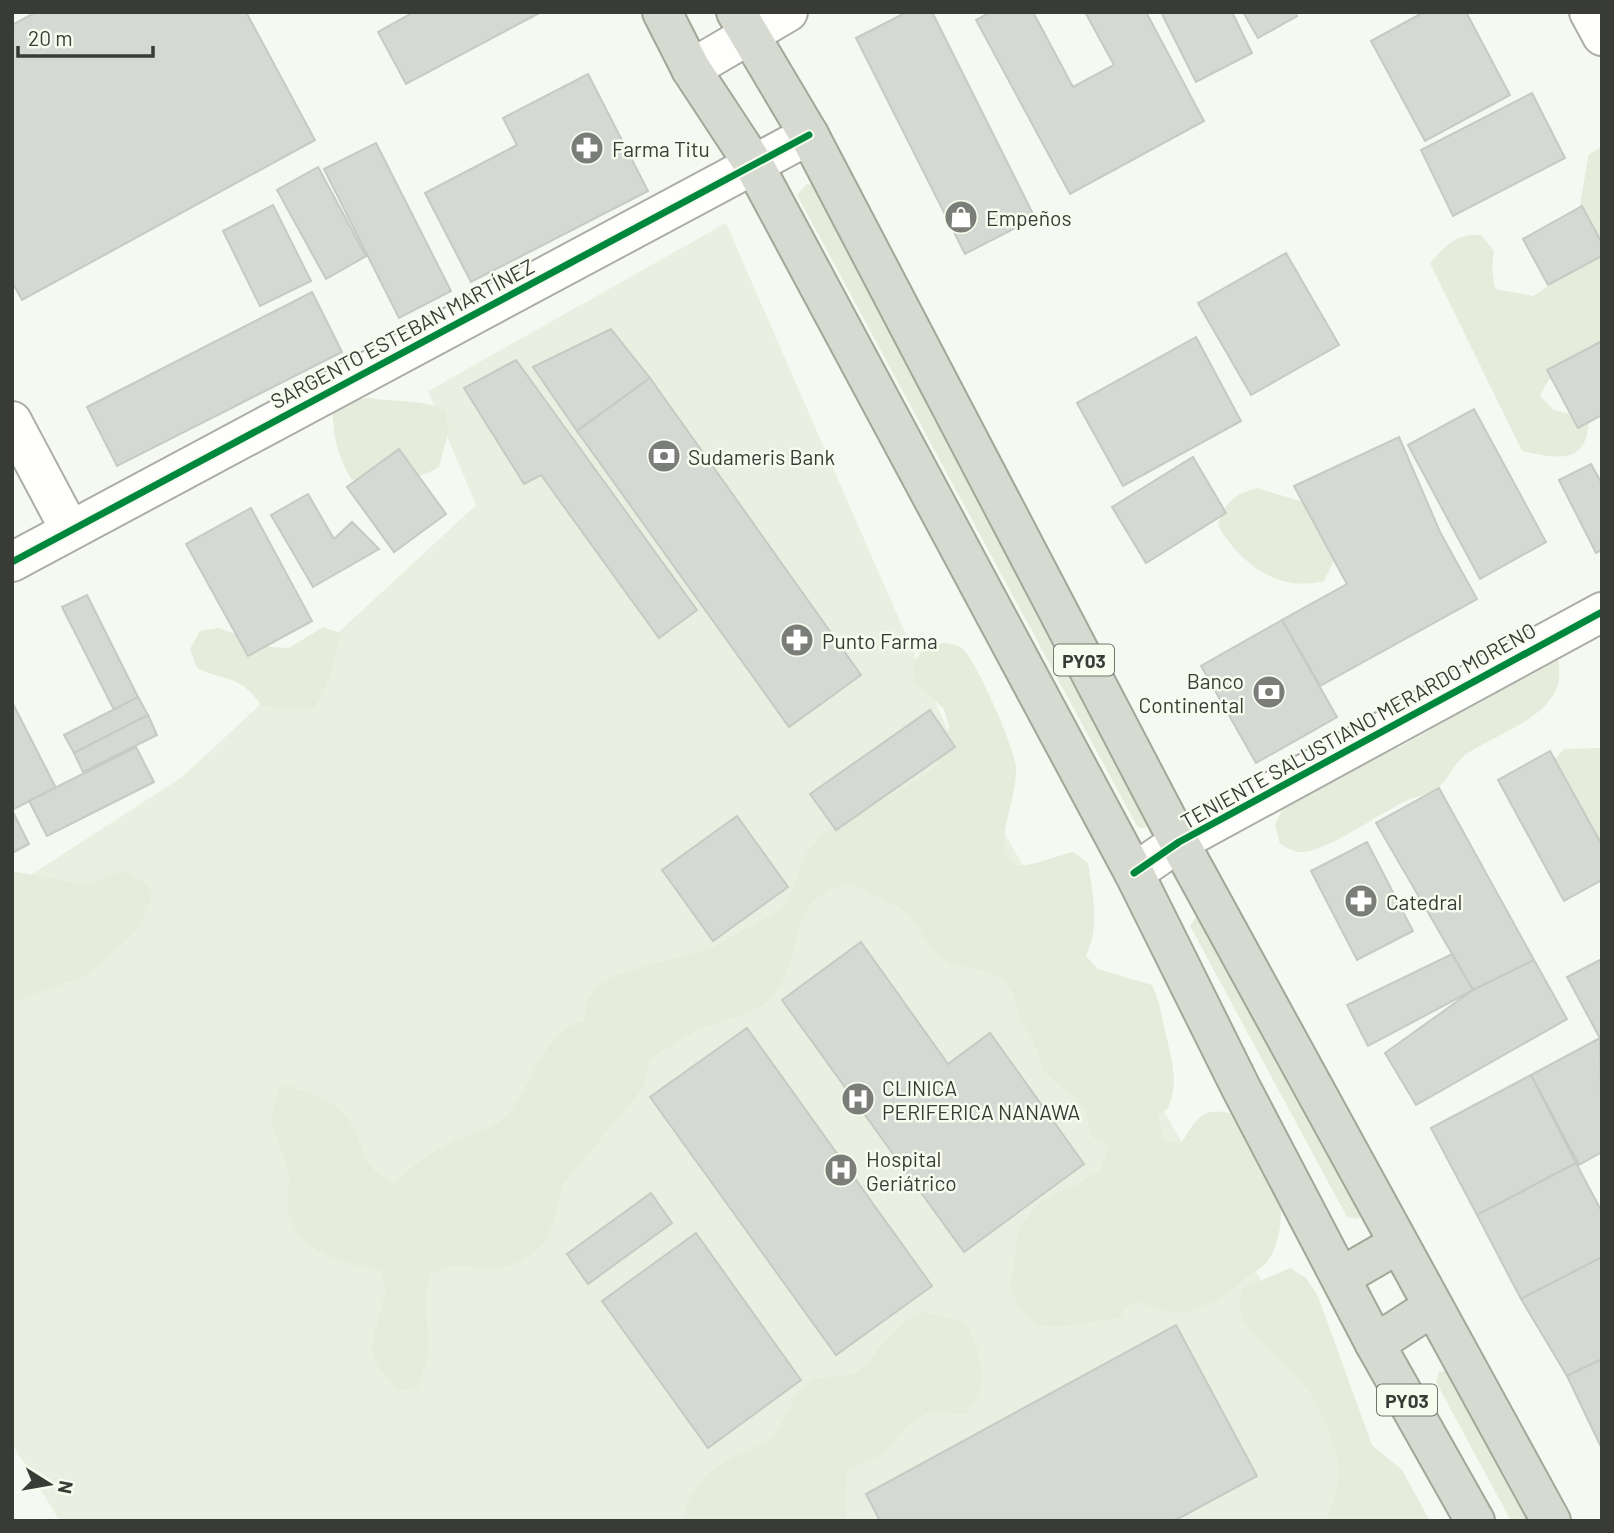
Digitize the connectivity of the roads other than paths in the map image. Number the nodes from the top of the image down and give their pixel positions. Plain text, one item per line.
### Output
1 (662, 12) edge
2 (788, 12) edge
3 (1589, 12) edge
4 (742, 24) edge
5 (1602, 36) edge
6 (691, 69) junction
7 (809, 135) junction
8 (754, 165) junction
9 (12, 421) edge
10 (70, 530) junction
11 (12, 562) edge
12 (1602, 612) edge
13 (1179, 842) junction
14 (1133, 873) junction
15 (1398, 1244) junction
16 (1341, 1278) junction
17 (1432, 1307) junction
18 (1375, 1344) junction
19 (1475, 1521) edge
20 (1551, 1521) edge

1 - 6 highway, PY03
2 - 4 street
3 - 5 street
4 - 6 street
4 - 7 highway, PY03
6 - 8 highway, PY03
7 - 8 street, SARGENTO ESTEBAN MARTÍNEZ
7 - 13 highway, PY03
8 - 10 street, SARGENTO ESTEBAN MARTÍNEZ
8 - 14 highway, PY03
9 - 10 street
10 - 11 street, SARGENTO ESTEBAN MARTÍNEZ
12 - 13 street, TENIENTE SALUSTIANO MERARDO MORENO
13 - 14 street, TENIENTE SALUSTIANO MERARDO MORENO
13 - 15 highway, PY03
14 - 16 highway, PY03
15 - 16 highway
15 - 17 highway, PY03
16 - 18 highway, PY03
17 - 18 highway
17 - 20 highway, PY03
18 - 19 highway, PY03

